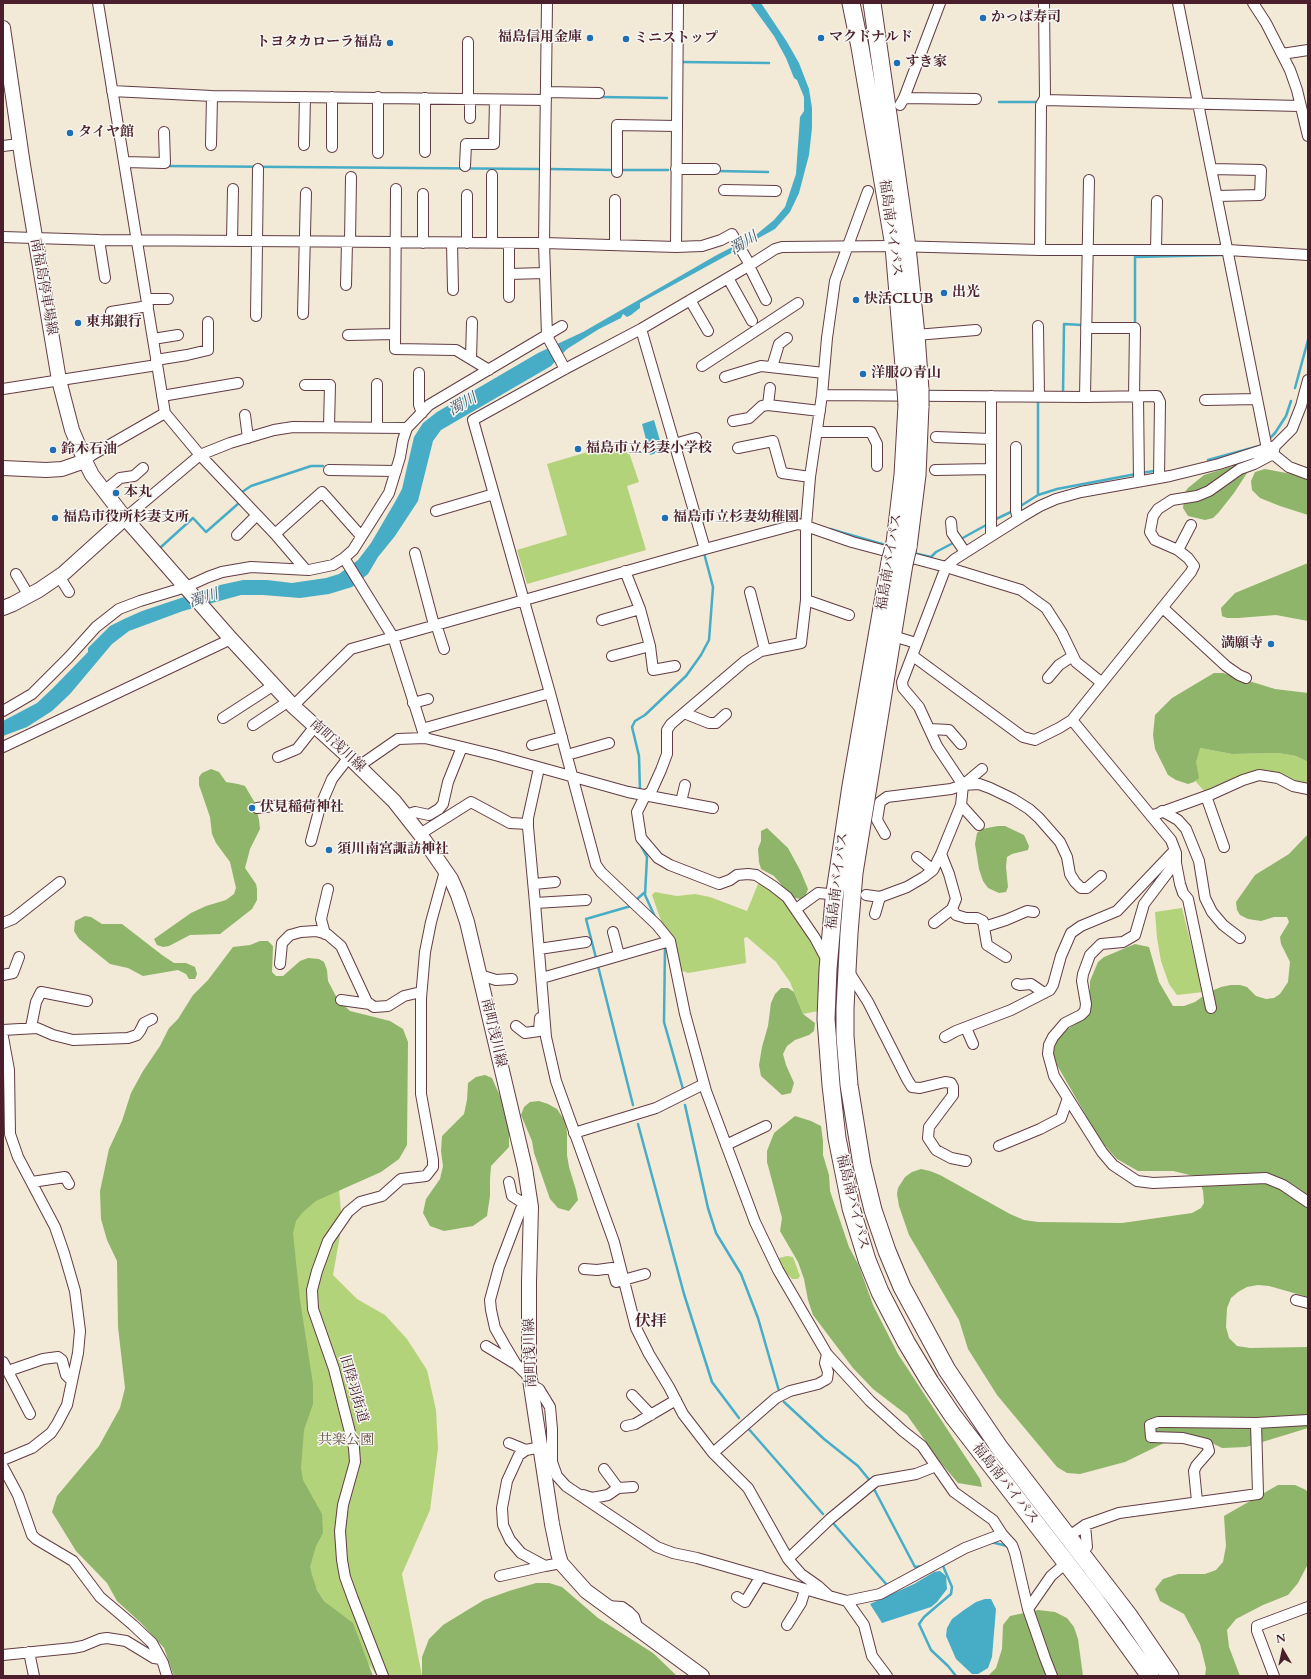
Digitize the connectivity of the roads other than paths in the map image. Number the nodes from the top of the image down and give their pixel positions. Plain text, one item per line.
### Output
1 (98, 3) edge
2 (547, 3) edge
3 (678, 3) edge
4 (851, 3) edge
5 (872, 3) edge
6 (940, 3) edge
7 (1044, 3) edge
8 (1178, 3) edge
9 (1253, 3) edge
10 (3, 28) edge
11 (468, 42) dead end
12 (1308, 50) edge
13 (1282, 54) junction
14 (112, 91) junction
15 (599, 93) dead end
16 (212, 96) junction
17 (546, 96) junction
18 (305, 97) junction
19 (332, 97) junction
20 (378, 97) junction
21 (425, 98) junction
22 (469, 99) junction
23 (976, 99) dead end
24 (495, 100) junction
25 (1044, 100) junction
26 (1197, 103) junction
27 (1300, 106) junction
28 (470, 118) dead end
29 (677, 126) junction
30 (1307, 129) edge
31 (164, 132) dead end
32 (20, 144) junction
33 (211, 145) dead end
34 (3, 146) edge
35 (304, 146) dead end
36 (332, 147) dead end
37 (425, 152) dead end
38 (378, 153) dead end
39 (124, 162) junction
40 (465, 166) dead end
41 (258, 169) dead end
42 (676, 169) junction
43 (715, 169) dead end
44 (1211, 169) junction
45 (617, 172) dead end
46 (492, 175) dead end
47 (351, 177) dead end
48 (1089, 180) dead end
49 (233, 189) dead end
50 (396, 189) dead end
51 (724, 190) dead end
52 (776, 191) dead end
53 (868, 192) dead end
54 (306, 193) dead end
55 (423, 194) dead end
56 (467, 195) dead end
57 (1217, 196) junction
58 (615, 200) dead end
59 (1157, 201) dead end
60 (3, 237) edge
61 (35, 239) junction
62 (99, 240) junction
63 (137, 240) junction
64 (232, 241) junction
65 (257, 241) junction
66 (306, 242) junction
67 (348, 242) junction
68 (396, 242) junction
69 (423, 243) junction
70 (452, 243) junction
71 (467, 243) junction
72 (492, 243) junction
73 (509, 243) junction
74 (544, 243) junction
75 (615, 245) junction
76 (847, 246) junction
77 (900, 246) junction
78 (676, 247) junction
79 (1087, 249) junction
80 (1040, 250) junction
81 (1156, 250) junction
82 (1228, 250) junction
83 (1308, 255) edge
84 (748, 264) junction
85 (544, 273) junction
86 (509, 274) junction
87 (105, 278) dead end
88 (728, 278) junction
89 (346, 285) dead end
90 (453, 290) dead end
91 (508, 297) dead end
92 (168, 299) dead end
93 (690, 300) junction
94 (766, 300) dead end
95 (147, 302) junction
96 (798, 303) dead end
97 (111, 312) dead end
98 (303, 314) dead end
99 (256, 316) dead end
100 (752, 321) dead end
101 (208, 322) dead end
102 (472, 322) dead end
103 (562, 326) dead end
104 (1038, 326) dead end
105 (1086, 328) junction
106 (641, 329) junction
107 (976, 330) dead end
108 (708, 331) dead end
109 (348, 334) dead end
110 (395, 334) junction
111 (916, 334) junction
112 (178, 335) dead end
113 (547, 336) junction
114 (787, 338) dead end
115 (153, 339) junction
116 (471, 359) junction
117 (157, 363) junction
118 (702, 366) dead end
119 (772, 367) junction
120 (564, 369) junction
121 (490, 370) junction
122 (824, 372) junction
123 (419, 373) dead end
124 (725, 377) dead end
125 (59, 380) junction
126 (1308, 380) edge
127 (238, 383) dead end
128 (377, 384) dead end
129 (305, 386) dead end
130 (770, 388) dead end
131 (3, 389) edge
132 (822, 395) junction
133 (162, 396) junction
134 (991, 396) junction
135 (1039, 396) junction
136 (1085, 397) junction
137 (1136, 397) junction
138 (913, 398) junction
139 (1257, 399) junction
140 (1205, 400) dead end
141 (768, 405) junction
142 (820, 411) junction
143 (165, 412) junction
144 (422, 412) junction
145 (245, 415) dead end
146 (733, 421) dead end
147 (329, 426) junction
148 (377, 427) junction
149 (407, 428) junction
150 (817, 432) junction
151 (936, 437) dead end
152 (248, 438) junction
153 (696, 438) dead end
154 (991, 439) junction
155 (674, 444) junction
156 (1016, 447) dead end
157 (738, 448) dead end
158 (1272, 450) junction
159 (200, 455) junction
160 (85, 461) junction
161 (876, 466) dead end
162 (3, 468) edge
163 (143, 468) dead end
164 (991, 469) junction
165 (329, 470) dead end
166 (935, 470) dead end
167 (396, 471) junction
168 (1308, 474) edge
169 (810, 477) junction
170 (1159, 478) junction
171 (1139, 481) junction
172 (104, 491) junction
173 (494, 494) junction
174 (436, 511) dead end
175 (257, 515) junction
176 (125, 518) junction
177 (1018, 519) junction
178 (951, 522) dead end
179 (1191, 525) dead end
180 (806, 526) junction
181 (275, 534) junction
182 (237, 535) dead end
183 (361, 536) junction
184 (991, 536) junction
185 (705, 549) junction
186 (1178, 550) junction
187 (965, 552) junction
188 (415, 553) dead end
189 (344, 559) junction
190 (897, 563) junction
191 (946, 567) junction
192 (305, 569) junction
193 (625, 571) junction
194 (16, 574) dead end
195 (59, 576) junction
196 (187, 589) junction
197 (69, 592) dead end
198 (750, 592) dead end
199 (28, 596) junction
200 (524, 600) junction
201 (806, 600) junction
202 (3, 608) edge
203 (1163, 608) junction
204 (640, 609) junction
205 (849, 615) dead end
206 (602, 620) dead end
207 (435, 625) junction
208 (893, 636) junction
209 (393, 637) junction
210 (231, 639) junction
211 (916, 643) junction
212 (650, 646) junction
213 (444, 649) dead end
214 (765, 650) junction
215 (612, 656) dead end
216 (913, 656) junction
217 (1073, 656) junction
218 (675, 666) dead end
219 (1048, 678) dead end
220 (1246, 678) dead end
221 (1102, 683) junction
222 (274, 685) junction
223 (550, 692) junction
224 (428, 699) dead end
225 (291, 703) junction
226 (414, 703) junction
227 (3, 711) edge
228 (684, 713) junction
229 (726, 714) dead end
230 (223, 718) dead end
231 (1072, 720) junction
232 (253, 725) dead end
233 (316, 725) junction
234 (930, 728) junction
235 (424, 733) junction
236 (562, 737) junction
237 (608, 743) dead end
238 (961, 744) dead end
239 (532, 746) dead end
240 (3, 747) edge
241 (462, 747) junction
242 (567, 755) junction
243 (278, 757) dead end
244 (354, 761) junction
245 (539, 768) junction
246 (982, 769) dead end
247 (573, 776) junction
248 (685, 785) dead end
249 (963, 785) junction
250 (1308, 789) edge
251 (646, 795) junction
252 (1206, 796) junction
253 (681, 802) junction
254 (961, 805) junction
255 (320, 807) junction
256 (257, 808) dead end
257 (714, 808) dead end
258 (1162, 811) junction
259 (405, 815) junction
260 (1151, 816) junction
261 (528, 824) junction
262 (979, 825) dead end
263 (420, 834) junction
264 (885, 834) dead end
265 (311, 841) dead end
266 (1224, 847) dead end
267 (1175, 850) junction
268 (941, 854) junction
269 (917, 857) dead end
270 (1176, 863) junction
271 (932, 870) junction
272 (446, 871) junction
273 (1101, 876) dead end
274 (60, 882) dead end
275 (555, 882) dead end
276 (534, 884) junction
277 (328, 889) dead end
278 (829, 894) dead end
279 (866, 896) dead end
280 (880, 897) junction
281 (586, 900) dead end
282 (535, 904) junction
283 (952, 908) junction
284 (796, 910) junction
285 (1034, 912) dead end
286 (876, 914) dead end
287 (3, 923) edge
288 (934, 923) dead end
289 (984, 927) junction
290 (613, 932) dead end
291 (325, 934) junction
292 (1240, 938) dead end
293 (670, 941) junction
294 (586, 942) dead end
295 (538, 949) junction
296 (619, 956) junction
297 (824, 956) dead end
298 (19, 957) dead end
299 (1006, 957) dead end
300 (280, 964) dead end
301 (847, 968) junction
302 (3, 975) edge
303 (480, 975) junction
304 (512, 978) dead end
305 (542, 978) junction
306 (1016, 984) dead end
307 (421, 992) junction
308 (1044, 993) junction
309 (341, 1000) dead end
310 (86, 1001) dead end
311 (370, 1004) junction
312 (544, 1005) junction
313 (1211, 1008) dead end
314 (152, 1019) dead end
315 (516, 1026) dead end
316 (31, 1027) junction
317 (966, 1028) junction
318 (3, 1030) edge
319 (3, 1037) edge
320 (945, 1037) dead end
321 (973, 1044) dead end
322 (4, 1050) edge
323 (704, 1084) junction
324 (1068, 1098) junction
325 (766, 1126) dead end
326 (574, 1132) junction
327 (7, 1141) edge
328 (726, 1145) junction
329 (999, 1146) dead end
330 (966, 1161) dead end
331 (32, 1182) junction
332 (509, 1182) dead end
333 (69, 1184) dead end
334 (530, 1201) junction
335 (1308, 1202) edge
336 (584, 1269) dead end
337 (645, 1274) dead end
338 (622, 1280) junction
339 (1296, 1300) dead end
340 (1308, 1303) edge
341 (486, 1346) dead end
342 (828, 1354) junction
343 (516, 1364) junction
344 (5, 1367) edge
345 (72, 1382) junction
346 (530, 1382) junction
347 (632, 1395) dead end
348 (676, 1400) junction
349 (30, 1414) dead end
350 (651, 1415) junction
351 (1308, 1420) edge
352 (1256, 1423) junction
353 (626, 1426) dead end
354 (509, 1443) dead end
355 (541, 1447) junction
356 (526, 1450) junction
357 (713, 1453) junction
358 (3, 1460) edge
359 (3, 1466) edge
360 (936, 1466) junction
361 (604, 1469) dead end
362 (632, 1487) dead end
363 (618, 1488) junction
364 (575, 1493) junction
365 (1197, 1502) junction
366 (1085, 1525) junction
367 (1002, 1534) junction
368 (1068, 1537) junction
369 (1080, 1553) junction
370 (788, 1559) junction
371 (561, 1563) junction
372 (1066, 1563) junction
373 (544, 1566) junction
374 (500, 1576) dead end
375 (761, 1576) junction
376 (805, 1590) junction
377 (828, 1596) junction
378 (737, 1597) dead end
379 (847, 1601) junction
380 (1028, 1609) junction
381 (1307, 1610) edge
382 (786, 1626) dead end
383 (29, 1652) junction
384 (3, 1654) edge
385 (161, 1659) junction
386 (34, 1676) edge
387 (167, 1676) edge
388 (383, 1676) edge
389 (702, 1676) edge
390 (887, 1676) edge
391 (1052, 1676) edge
392 (1150, 1676) edge
393 (1170, 1676) edge
394 (1274, 1676) edge

1 - 14 street
2 - 17 street
3 - 29 street
4 - 77 highway, 福島南バイパス
5 - 77 highway, 福島南バイパス
6 - 23 street
7 - 25 street
8 - 26 street
9 - 13 street
10 - 32 street, 南福島停車場線
11 - 22 street
12 - 13 street
13 - 27 street
14 - 16 street
14 - 39 street
15 - 17 street
16 - 18 street
16 - 33 street
17 - 24 street
17 - 74 street
18 - 19 street
18 - 35 street
19 - 20 street
19 - 36 street
20 - 21 street
20 - 38 street
21 - 22 street
21 - 37 street
22 - 24 street
22 - 28 street
24 - 40 street
25 - 26 street
25 - 80 street
26 - 27 street
26 - 44 street
27 - 30 street
29 - 42 street
29 - 45 street
31 - 39 street
32 - 34 street
32 - 61 street, 南福島停車場線
39 - 63 street
41 - 65 street
42 - 43 street
42 - 78 street
44 - 57 street
44 - 57 street
46 - 72 street
47 - 67 street
48 - 79 street
49 - 64 street
50 - 68 street
51 - 52 street
53 - 76 street
54 - 66 street
55 - 69 street
56 - 71 street
57 - 82 street
58 - 75 street
59 - 81 street
60 - 61 street
61 - 62 street
61 - 125 street, 南福島停車場線
62 - 63 street
62 - 87 street
63 - 64 street
63 - 95 street
64 - 65 street
65 - 66 street
65 - 99 street
66 - 67 street
66 - 98 street
67 - 68 street
67 - 89 street
68 - 69 street
68 - 110 street
69 - 70 street
70 - 71 street
70 - 90 street
71 - 72 street
72 - 73 street
73 - 74 street
73 - 86 street
74 - 75 street
74 - 85 street
75 - 78 street
76 - 77 street
76 - 84 street
76 - 122 street
77 - 80 street
77 - 111 highway, 福島南バイパス
77 - 138 highway, 福島南バイパス
78 - 84 street
79 - 80 street
79 - 81 street
79 - 105 street
81 - 82 street
82 - 83 street
82 - 139 street
84 - 88 street
84 - 94 street
85 - 86 street
85 - 113 street
86 - 91 street
88 - 93 street
88 - 100 street
92 - 95 street
93 - 106 street
93 - 108 street
95 - 97 street
95 - 115 street
96 - 118 street
101 - 117 street
102 - 116 street
103 - 113 street
104 - 135 street
105 - 136 street
105 - 137 street
106 - 120 street
106 - 155 street
107 - 111 street
109 - 110 street
110 - 116 street
111 - 138 highway, 福島南バイパス
112 - 115 street
113 - 120 street
113 - 121 street
114 - 119 street
115 - 117 street
116 - 121 street
117 - 125 street
117 - 133 street
119 - 122 street
119 - 124 street
120 - 173 street
121 - 144 street
122 - 132 street
123 - 144 street
125 - 131 street
125 - 160 street, 南福島停車場線
126 - 158 street
127 - 133 street
128 - 148 street
129 - 147 street
130 - 141 street
132 - 134 street
132 - 142 street
133 - 143 street
134 - 135 street
134 - 154 street
135 - 136 street
136 - 137 street
137 - 170 street
137 - 171 street
138 - 190 highway, 福島南バイパス, bridge
139 - 140 street
139 - 158 street
141 - 142 street
141 - 146 street
142 - 150 street
143 - 159 street
143 - 160 street
144 - 149 street
145 - 152 street
147 - 148 street
147 - 152 street
148 - 149 street
149 - 167 street
150 - 161 street
150 - 169 street
151 - 154 street
152 - 159 street
153 - 155 street
154 - 164 street
155 - 185 street
156 - 177 street
157 - 169 street
158 - 168 street
158 - 170 street
158 - 186 street
159 - 175 street
159 - 176 street
160 - 162 street
160 - 172 street, 南町浅川線
163 - 172 street
164 - 166 street
164 - 184 street
165 - 167 street
167 - 183 street
169 - 180 street
170 - 171 street
171 - 177 street
172 - 176 street, 南町浅川線
173 - 174 street
173 - 200 street
175 - 181 street
175 - 182 street
176 - 195 street
176 - 196 street, 南町浅川線
177 - 184 street
178 - 187 street
179 - 186 street
180 - 185 street
180 - 191 street
180 - 201 street
181 - 183 street
181 - 192 street
183 - 189 street
184 - 187 street
185 - 193 street
186 - 203 street
187 - 191 street
188 - 207 street
189 - 192 street
189 - 209 street
190 - 208 highway, 福島南バイパス
190 - 372 highway, 福島南バイパス
191 - 211 street
191 - 217 street
192 - 196 street
193 - 200 street
193 - 204 street
194 - 199 street
195 - 197 street
195 - 199 street
196 - 210 street, 南町浅川線
196 - 227 street
198 - 214 street
199 - 202 street
200 - 207 street
200 - 223 street
201 - 205 street
201 - 214 street
203 - 220 street
203 - 221 street
204 - 206 street
204 - 212 street
207 - 209 street
207 - 213 street
208 - 211 street
208 - 301 highway, 福島南バイパス
209 - 225 street
209 - 226 street
210 - 222 street, 南町浅川線
210 - 240 street
211 - 216 street
212 - 215 street
212 - 218 street
214 - 228 street
216 - 231 street
216 - 234 street
217 - 219 street
217 - 221 street
221 - 231 street
222 - 225 street, 南町浅川線
222 - 230 street
223 - 235 street
223 - 236 street
224 - 226 street
225 - 232 street
225 - 233 street, 南町浅川線
226 - 235 street
228 - 229 street
228 - 251 street
231 - 260 street
233 - 243 street
233 - 244 street, 南町浅川線
234 - 238 street
234 - 249 street
235 - 241 street
235 - 244 street
236 - 239 street
236 - 242 street
237 - 242 street
241 - 245 street
241 - 259 street
242 - 247 street
244 - 255 street
244 - 259 street, 南町浅川線
245 - 247 street
245 - 261 street
246 - 249 street
247 - 251 street
247 - 293 street
248 - 253 street
249 - 254 street
249 - 264 street
249 - 273 street
250 - 252 street
251 - 253 street
251 - 284 street
252 - 258 street
252 - 266 street
253 - 257 street
254 - 262 street
254 - 268 street
255 - 256 street
255 - 265 street
258 - 260 street
258 - 292 street
259 - 263 street, 南町浅川線
260 - 267 street
261 - 263 street
261 - 276 street
263 - 272 street, 南町浅川線
267 - 270 street
267 - 308 street
268 - 271 street
268 - 283 street
269 - 271 street
270 - 313 street
270 - 324 street
271 - 280 street
272 - 303 street, 南町浅川線
272 - 307 street, 旧陸羽街道
274 - 287 street
275 - 276 street
276 - 282 street
277 - 291 street
278 - 284 street
279 - 280 street
280 - 286 street
281 - 282 street
282 - 295 street
283 - 288 street
283 - 289 street
284 - 297 street
285 - 289 street
289 - 299 street
290 - 296 street
291 - 300 street
291 - 311 street
293 - 296 street
293 - 323 street
294 - 295 street
295 - 305 street
296 - 305 street
298 - 302 street
301 - 330 street
301 - 368 highway, 福島南バイパス
303 - 304 street
303 - 334 street, 南町浅川線
305 - 312 street
306 - 308 street
307 - 311 street
307 - 388 street, 旧陸羽街道
308 - 317 street
309 - 311 street
310 - 316 street
312 - 315 street
312 - 326 street
314 - 316 street
316 - 318 street
317 - 320 street
317 - 321 street
319 - 322 street
322 - 327 street
323 - 326 street
323 - 328 street
324 - 329 street
324 - 335 street
325 - 328 street
326 - 338 street
327 - 331 street
328 - 342 street
331 - 333 street
331 - 345 street
332 - 334 street
334 - 343 street
334 - 346 street, 南町浅川線
336 - 338 street
337 - 338 street
338 - 348 street
339 - 340 street
341 - 343 street
342 - 357 street
342 - 360 street
343 - 346 street
344 - 345 street
344 - 349 street
345 - 358 street
346 - 355 street, 南町浅川線
346 - 364 street
347 - 350 street
348 - 350 street
348 - 357 street
350 - 353 street
351 - 352 street
352 - 365 street
352 - 365 street
354 - 356 street
355 - 356 street
355 - 371 street, 南町浅川線
356 - 373 street
357 - 370 street
359 - 385 street
360 - 367 street
360 - 370 street
361 - 363 street
362 - 363 street
363 - 364 street
364 - 375 street
365 - 366 street
366 - 368 street
366 - 369 street
367 - 379 street
367 - 380 street
368 - 369 highway, 福島南バイパス
369 - 393 highway, 福島南バイパス
370 - 377 street
371 - 373 street
371 - 389 street, 南町浅川線
372 - 380 street
372 - 392 highway, 福島南バイパス
373 - 374 street
375 - 376 street
375 - 378 street
376 - 377 street
376 - 382 street
377 - 379 street
379 - 390 street
380 - 391 street
381 - 394 street
383 - 384 street
383 - 385 street
383 - 386 street
385 - 387 street

